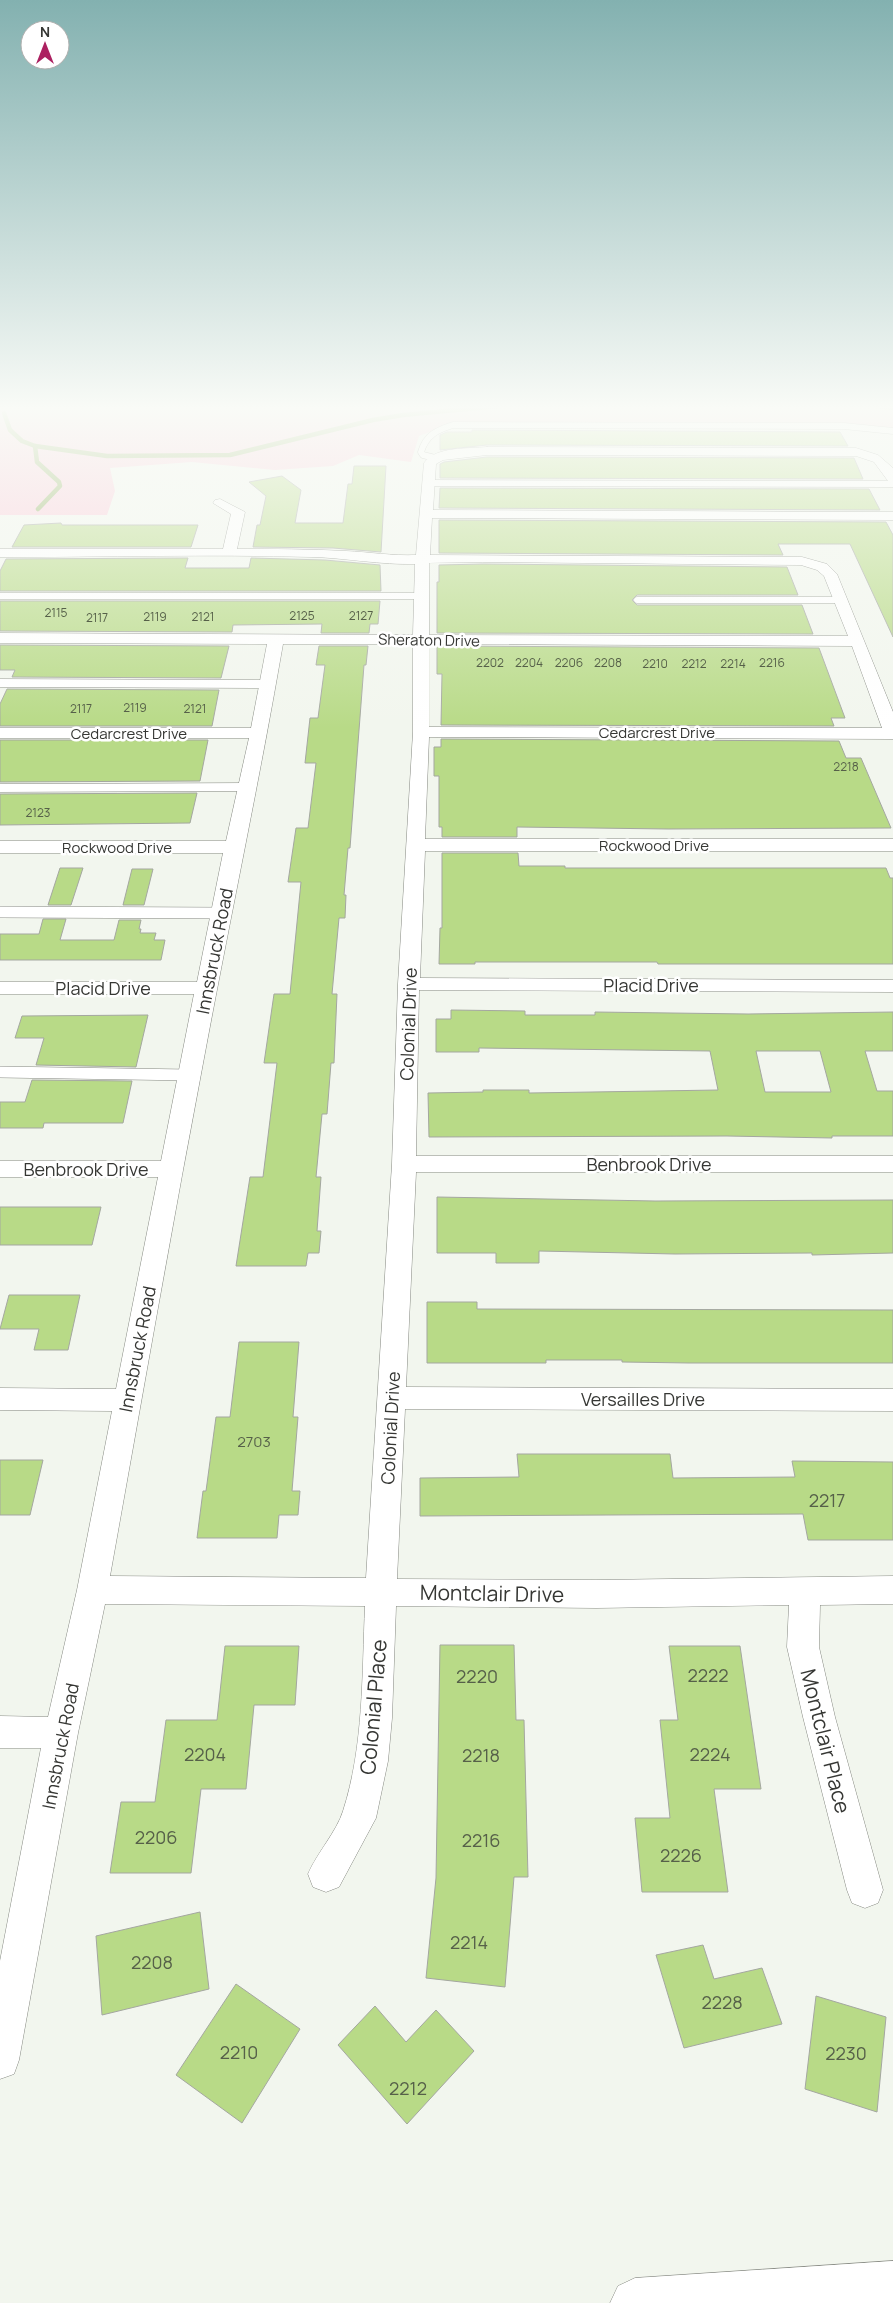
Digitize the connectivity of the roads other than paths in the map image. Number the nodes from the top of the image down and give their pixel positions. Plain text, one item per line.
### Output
1 (238, 512) edge
2 (426, 514) joint
3 (893, 516) edge
4 (0, 553) edge
5 (229, 553) junction
6 (423, 560) junction
7 (0, 596) edge
8 (421, 596) junction
9 (637, 600) dead end
10 (841, 600) junction
11 (0, 638) edge
12 (276, 638) junction
13 (421, 640) junction
14 (858, 641) junction
15 (0, 683) edge
16 (268, 684) junction
17 (421, 732) junction
18 (0, 733) edge
19 (259, 733) junction
20 (893, 733) edge
21 (247, 787) junction
22 (0, 788) edge
23 (416, 845) junction
24 (893, 845) edge
25 (0, 847) edge
26 (234, 847) junction
27 (0, 912) edge
28 (222, 912) junction
29 (409, 984) junction
30 (893, 986) edge
31 (0, 988) edge
32 (206, 988) junction
33 (0, 1072) edge
34 (190, 1075) junction
35 (404, 1164) junction
36 (893, 1164) edge
37 (0, 1169) edge
38 (171, 1169) junction
39 (392, 1398) junction
40 (0, 1400) edge
41 (127, 1400) junction
42 (893, 1400) edge
43 (92, 1590) junction
44 (805, 1590) junction
45 (893, 1590) edge
46 (381, 1591) junction
47 (0, 1732) edge
48 (62, 1733) junction
49 (326, 1874) dead end
50 (864, 1890) dead end
51 (0, 2060) edge
52 (893, 2285) edge
53 (635, 2303) edge

1 - 5 street
2 - 3 street
2 - 6 street, Colonial Drive
4 - 5 street
5 - 6 street
6 - 8 street, Colonial Drive
6 - 10 street
7 - 8 lane
8 - 13 street, Colonial Drive
9 - 10 lane
10 - 14 street
11 - 12 street, Sheraton Drive
12 - 13 street, Sheraton Drive
12 - 16 street, Innsbruck Road
13 - 14 street, Sheraton Drive
13 - 17 street, Colonial Drive
14 - 20 street
15 - 16 lane
16 - 19 street, Innsbruck Road
17 - 20 street, Cedarcrest Drive
17 - 23 street, Colonial Drive
18 - 19 street, Cedarcrest Drive
19 - 21 street, Innsbruck Road
21 - 22 lane
21 - 26 street, Innsbruck Road
23 - 24 street, Rockwood Drive
23 - 29 street, Colonial Drive
25 - 26 street, Rockwood Drive
26 - 28 street, Innsbruck Road
27 - 28 lane
28 - 32 street, Innsbruck Road
29 - 30 street, Placid Drive
29 - 35 street, Colonial Drive
31 - 32 street, Placid Drive
32 - 34 street, Innsbruck Road
33 - 34 lane
34 - 38 street, Innsbruck Road
35 - 36 street, Benbrook Drive
35 - 39 street, Colonial Drive
37 - 38 street, Benbrook Drive
38 - 41 street, Innsbruck Road
39 - 42 street, Versailles Drive
39 - 46 street, Colonial Drive
40 - 41 street
41 - 43 street, Innsbruck Road
43 - 46 street, Montclair Drive
43 - 48 street, Innsbruck Road
44 - 45 street, Montclair Drive
44 - 46 street, Montclair Drive
44 - 50 street, Montclair Place
46 - 49 street, Colonial Place
47 - 48 street
48 - 51 street, Innsbruck Road
52 - 53 main road

